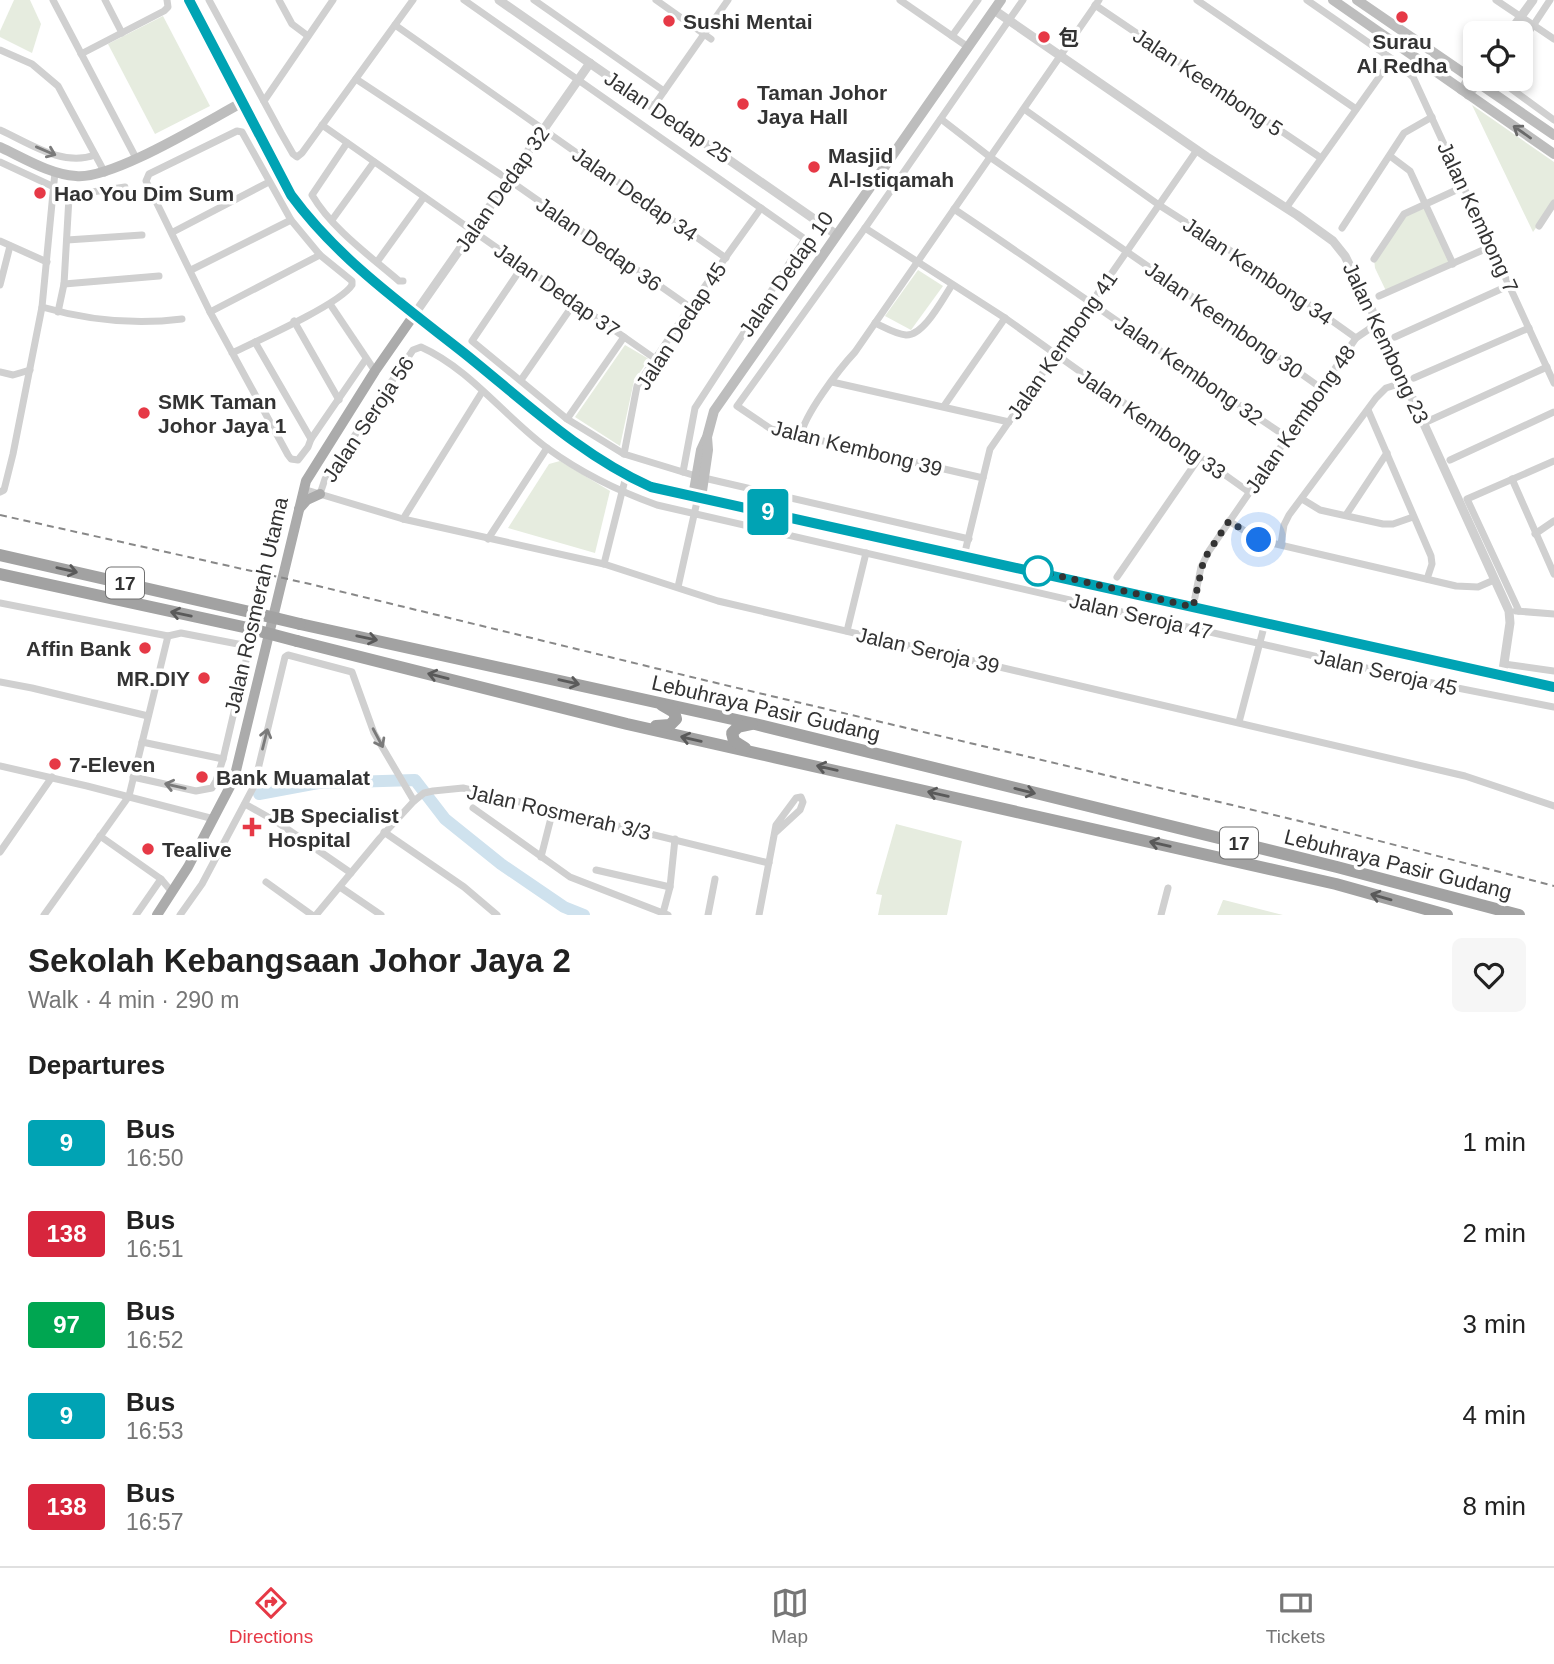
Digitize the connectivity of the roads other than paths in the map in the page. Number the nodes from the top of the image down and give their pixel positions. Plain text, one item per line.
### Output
1 (53, 0) edge
2 (105, 0) edge
3 (167, 0) edge
4 (189, 0) edge
5 (279, 0) edge
6 (333, 0) edge
7 (413, 0) edge
8 (464, 0) edge
9 (499, 0) edge
10 (534, 0) edge
11 (656, 0) edge
12 (728, 0) edge
13 (900, 0) edge
14 (978, 0) edge
15 (1001, 0) edge
16 (1023, 0) edge
17 (1198, 0) edge
18 (1307, 0) edge
19 (1333, 0) edge
20 (1357, 0) edge
21 (1496, 0) edge
22 (1533, 0) edge
23 (1550, 0) edge
24 (213, 1) edge
25 (1097, 3) edge
26 (1507, 3) edge
27 (994, 10) junction
28 (1521, 17) junction
29 (1009, 21) junction
30 (1518, 21) edge
31 (1527, 21) edge
32 (395, 25) junction
33 (1533, 25) joint
34 (122, 33) junction
35 (308, 36) junction
36 (708, 36) junction
37 (952, 36) junction
38 (1554, 39) edge
39 (968, 47) junction
40 (0, 50) edge
41 (81, 54) junction
42 (1060, 57) junction
43 (1392, 59) junction
44 (590, 63) junction
45 (1463, 68) edge
46 (356, 79) junction
47 (579, 80) junction
48 (664, 91) junction
49 (1496, 91) edge
50 (1514, 91) edge
51 (1465, 92) joint
52 (264, 101) junction
53 (243, 102) junction
54 (653, 107) junction
55 (1024, 108) junction
56 (1356, 109) junction
57 (1432, 117) junction
58 (941, 119) junction
59 (1554, 120) edge
60 (322, 125) junction
61 (0, 130) edge
62 (544, 130) junction
63 (1554, 135) edge
64 (347, 143) junction
65 (0, 147) edge
66 (1197, 150) junction
67 (1554, 154) edge
68 (95, 155) junction
69 (1390, 156) junction
70 (989, 157) junction
71 (136, 158) junction
72 (1321, 158) junction
73 (0, 162) edge
74 (374, 162) junction
75 (55, 172) junction
76 (105, 173) junction
77 (509, 180) junction
78 (269, 182) junction
79 (1465, 186) junction
80 (54, 187) junction
81 (125, 187) dead end
82 (424, 197) junction
83 (1426, 203) junction
84 (1554, 203) edge
85 (1159, 205) junction
86 (761, 208) junction
87 (1286, 208) junction
88 (954, 209) junction
89 (291, 220) junction
90 (332, 220) junction
91 (1539, 226) dead end
92 (865, 228) junction
93 (1342, 228) dead end
94 (473, 231) junction
95 (173, 232) junction
96 (142, 235) dead end
97 (837, 235) junction
98 (67, 240) junction
99 (0, 241) edge
100 (10, 246) junction
101 (1492, 246) junction
102 (1126, 253) junction
103 (320, 255) junction
104 (726, 258) junction
105 (1374, 259) dead end
106 (917, 261) junction
107 (47, 262) junction
108 (377, 262) junction
109 (1453, 264) junction
110 (522, 267) junction
111 (191, 270) junction
112 (159, 276) dead end
113 (403, 281) dead end
114 (64, 284) junction
115 (0, 285) edge
116 (953, 285) junction
117 (1510, 285) junction
118 (1379, 296) dead end
119 (575, 302) junction
120 (1092, 302) junction
121 (330, 304) junction
122 (42, 307) junction
123 (690, 307) junction
124 (58, 312) junction
125 (210, 312) junction
126 (414, 315) junction
127 (182, 318) dead end
128 (1005, 318) junction
129 (294, 321) junction
130 (875, 323) junction
131 (1378, 323) junction
132 (1529, 328) junction
133 (624, 337) junction
134 (1395, 337) dead end
135 (1356, 338) junction
136 (254, 342) junction
137 (421, 347) joint
138 (232, 353) junction
139 (1055, 355) junction
140 (654, 358) junction
141 (366, 359) junction
142 (1547, 367) junction
143 (30, 370) junction
144 (375, 371) junction
145 (0, 372) edge
146 (521, 380) junction
147 (1410, 380) junction
148 (832, 382) junction
149 (1554, 383) edge
150 (1321, 388) junction
151 (482, 392) junction
152 (339, 400) junction
153 (944, 406) junction
154 (1368, 410) junction
155 (1554, 412) edge
156 (567, 419) junction
157 (1009, 422) junction
158 (1424, 423) junction
159 (801, 436) junction
160 (1287, 437) junction
161 (311, 439) junction
162 (547, 448) junction
163 (1387, 453) junction
164 (624, 454) junction
165 (1199, 458) junction
166 (1450, 460) dead end
167 (1554, 461) edge
168 (683, 472) junction
169 (626, 475) junction
170 (700, 477) junction
171 (983, 478) junction
172 (1512, 479) junction
173 (303, 489) junction
174 (2, 491) edge
175 (620, 492) junction
176 (1250, 492) junction
177 (320, 494) junction
178 (697, 497) junction
179 (1303, 499) junction
180 (297, 512) junction
181 (694, 514) junction
182 (1346, 514) junction
183 (1413, 517) junction
184 (402, 519) junction
185 (1229, 521) junction
186 (1554, 521) edge
187 (1535, 534) junction
188 (488, 539) junction
189 (969, 539) junction
190 (1281, 544) junction
191 (866, 553) junction
192 (0, 555) edge
193 (964, 556) junction
194 (604, 564) junction
195 (0, 574) edge
196 (1554, 575) edge
197 (1117, 577) dead end
198 (1427, 579) junction
199 (1494, 580) junction
200 (678, 587) junction
201 (0, 603) edge
202 (1193, 607) junction
203 (1514, 611) junction
204 (1554, 614) edge
205 (1265, 623) junction
206 (847, 631) junction
207 (168, 636) junction
208 (1260, 643) junction
209 (1504, 664) junction
210 (1554, 671) edge
211 (1502, 677) junction
212 (0, 682) edge
213 (1554, 687) edge
214 (655, 701) junction
215 (1554, 707) edge
216 (148, 716) junction
217 (1239, 722) junction
218 (628, 724) junction
219 (755, 724) junction
220 (142, 742) junction
221 (755, 753) junction
222 (223, 759) junction
223 (0, 766) edge
224 (133, 776) junction
225 (51, 777) junction
226 (129, 796) junction
227 (414, 801) junction
228 (245, 804) junction
229 (1554, 806) edge
230 (473, 808) dead end
231 (553, 810) junction
232 (214, 819) junction
233 (384, 832) junction
234 (775, 833) junction
235 (100, 836) junction
236 (675, 839) junction
237 (0, 852) edge
238 (541, 857) junction
239 (769, 863) junction
240 (596, 870) dead end
241 (351, 873) junction
242 (161, 879) junction
243 (715, 879) dead end
244 (266, 881) dead end
245 (340, 887) junction
246 (670, 887) junction
247 (1168, 888) dead end
248 (172, 892) junction
249 (665, 914) edge
250 (44, 915) edge
251 (136, 915) edge
252 (157, 915) edge
253 (180, 915) edge
254 (314, 915) edge
255 (381, 915) edge
256 (497, 915) edge
257 (708, 915) edge
258 (759, 915) edge
259 (1161, 915) edge
260 (1447, 915) edge
261 (1519, 915) edge

1 - 41 street
2 - 34 street
3 - 34 street
4 - 53 main road
5 - 35 street
6 - 35 street
7 - 32 street
8 - 47 street
9 - 44 street, Jalan Dedap 25
10 - 48 street
11 - 36 street
12 - 36 street
13 - 37 street
14 - 37 street
15 - 27 main road, Jalan Dedap 10
16 - 29 street
17 - 56 street
18 - 43 street, Jalan Kembong 7
19 - 51 main road
20 - 45 main road
21 - 26 street
22 - 28 street
23 - 33 street
24 - 52 street
25 - 42 street
25 - 72 street, Jalan Keembong 5
26 - 28 street
27 - 29 street, Jalan Kembong 23
27 - 39 main road, Jalan Dedap 10
28 - 30 street
28 - 31 street
29 - 42 street, Jalan Kembong 23
29 - 58 street
32 - 46 street
32 - 62 street, Jalan Dedap 34
33 - 38 street
34 - 41 street
35 - 52 street
36 - 48 street
37 - 39 street
39 - 97 main road, Jalan Dedap 10
40 - 68 street
41 - 71 street
42 - 55 street
42 - 66 street, Jalan Kembong 23
43 - 56 street
43 - 57 street, Jalan Kembong 7
44 - 47 street, Jalan Dedap 32
44 - 54 street, Jalan Dedap 25
46 - 60 street
46 - 77 street, Jalan Dedap 36
47 - 62 street, Jalan Dedap 32
47 - 86 street
48 - 54 street
49 - 63 main road
50 - 59 street
67 -> 51 main road
52 - 60 street
53 - 71 main road
53 - 126 main road
54 - 97 street, Jalan Dedap 25
55 - 70 street
55 - 85 street, Jalan Kembong 34
56 - 72 street
57 - 69 street
57 - 79 street, Jalan Kembong 7
58 - 70 street, Jalan Keembong 30
58 - 92 street
60 - 64 street, Jalan Dedap 37
61 -> 68 street
62 - 77 street, Jalan Dedap 32
62 - 104 street, Jalan Dedap 34
64 - 74 street, Jalan Dedap 37
64 - 90 street
65 - 75 main road
66 - 85 street, Jalan Kembong 41
66 - 87 street, Jalan Kembong 23
68 - 76 street
69 - 83 street
69 - 93 street
70 - 88 street
70 - 102 street, Jalan Keembong 30
71 - 76 main road
72 - 87 street
73 - 80 street
74 - 82 street, Jalan Dedap 37
74 - 90 street
75 - 76 main road
75 - 80 street
77 - 94 street, Jalan Dedap 32
77 - 123 street, Jalan Dedap 36
78 - 89 street
78 - 95 street
78 - 95 street
79 - 83 street
79 - 101 street, Jalan Kembong 7
80 - 107 street
81 - 98 street
82 - 94 street, Jalan Dedap 37
82 - 108 street
83 - 105 street
83 - 109 street
84 - 91 street
85 - 102 street, Jalan Kembong 41
85 - 135 street, Jalan Kembong 34
86 - 104 street, Jalan Dedap 45
86 - 168 street
87 - 131 street, Jalan Kembong 23
88 - 106 street
88 - 120 street, Jalan Kembong 32
89 - 103 street
89 - 111 street
90 - 108 street
92 - 106 street, Jalan Kembong 33
92 - 159 street, Jalan Kembong 39
94 - 110 street, Jalan Dedap 37
94 - 126 street, Jalan Dedap 32
95 - 111 street
96 - 98 street
97 - 170 main road, Jalan Dedap 10
98 - 114 street
99 - 100 street
100 - 107 street
100 - 115 street
101 - 109 street
101 - 117 street, Jalan Kembong 7
102 - 120 street, Jalan Kembong 41
102 - 150 street, Jalan Keembong 30
103 - 121 street
103 - 125 street
104 - 123 street, Jalan Dedap 45
106 - 116 street, Jalan Kembong 33
106 - 130 street
107 - 122 street
108 - 113 street
109 - 118 street
110 - 119 street, Jalan Dedap 37
110 - 146 street
111 - 125 street
112 - 114 street
114 - 124 street
116 - 128 street, Jalan Kembong 33
116 - 130 street
117 - 132 street, Jalan Kembong 7
117 - 134 street
119 - 133 street, Jalan Dedap 37
119 - 146 street
120 - 139 street, Jalan Kembong 41
120 - 160 street, Jalan Kembong 32
121 - 129 street
121 - 141 street
122 - 124 street
122 - 143 street
123 - 140 street, Jalan Dedap 45
124 - 127 street
125 - 138 street
126 - 144 main road, Jalan Rosmerah Utama
126 - 169 main road
128 - 139 street, Jalan Kembong 33
128 - 153 street
129 - 136 street
129 - 152 street
130 - 148 street
131 - 135 street, Jalan Kembong 48
131 - 147 street, Jalan Kembong 23
132 - 142 street, Jalan Kembong 7
132 - 147 street
133 - 140 street, Jalan Dedap 37
133 - 156 street
135 - 150 street, Jalan Kembong 48
136 - 138 street
136 - 161 street
137 - 151 street, Jalan Seroja 47
137 - 177 street, Jalan Seroja 56
138 - 161 street
139 - 157 street, Jalan Kembong 41
139 - 165 street, Jalan Kembong 33
140 - 164 street, Jalan Dedap 45
141 - 144 street
141 - 152 street
142 - 149 street, Jalan Kembong 7
142 - 158 street
143 - 145 street
143 - 174 street
144 - 173 main road, Jalan Rosmerah Utama
146 - 156 street
147 - 154 street
147 - 158 street, Jalan Kembong 23
148 - 153 street
148 - 159 street
150 - 160 street, Jalan Kembong 48
151 - 162 street, Jalan Seroja 47
151 - 184 street
152 - 161 street
153 - 157 street
154 - 163 street
154 - 179 street
155 - 166 street
156 - 164 street
157 - 171 street, Jalan Kembong 41
158 - 199 street, Jalan Kembong 23
159 - 171 street, Jalan Kembong 39
160 - 176 street, Jalan Kembong 48
162 - 175 street, Jalan Seroja 47
162 - 188 street
163 - 182 street
163 - 183 street
164 - 168 street
165 - 176 street, Jalan Kembong 33
165 - 197 street
167 - 172 street
168 - 170 street
169 - 175 street
169 - 178 main road
170 - 178 main road, Jalan Dedap 10
170 - 189 street
171 - 189 street, Jalan Kembong 41
172 - 187 street
172 - 203 street
173 - 177 street, Jalan Seroja 39
173 - 180 main road, Jalan Rosmerah Utama
175 - 181 street, Jalan Seroja 47
175 - 194 street
176 - 185 street, Jalan Kembong 48
177 - 180 main road
177 - 184 street, Jalan Seroja 39
178 - 181 street
178 - 193 main road
179 - 182 street
179 - 190 street
180 - 232 main road, Jalan Rosmerah Utama
181 - 191 street, Jalan Seroja 47
181 - 200 street
182 - 183 street
183 - 198 street
184 - 188 street, Jalan Seroja 39
185 - 190 street
185 - 202 street, Jalan Kembong 48
186 - 187 street
187 - 196 street
188 - 194 street, Jalan Seroja 39
189 - 193 street, Jalan Kembong 41
190 - 198 street
191 - 206 street
191 - 208 street, Jalan Seroja 47
192 -> 214 highway, Lebuhraya Pasir Gudang / 17, bridge
193 - 202 main road
194 - 200 street, Jalan Seroja 39
218 -> 195 highway, Lebuhraya Pasir Gudang / 17, bridge
198 - 199 street
199 - 203 street, Jalan Kembong 23
200 - 206 street, Jalan Seroja 39
201 - 207 street
202 - 205 main road
203 - 204 street
203 - 209 street, Jalan Kembong 23
205 - 208 street
205 - 211 main road
206 - 217 street, Jalan Seroja 39
207 - 216 street
207 - 222 street
208 - 215 street, Jalan Seroja 45
208 - 217 street
209 - 210 street
209 - 211 street, Jalan Kembong 23
211 - 213 main road
212 - 216 street
214 - 218 highway
214 - 219 highway, Lebuhraya Pasir Gudang / 17
216 - 220 street
217 - 229 street, Jalan Seroja 39
221 -> 218 highway, Lebuhraya Pasir Gudang / 17
219 - 221 highway
219 -> 261 highway, Lebuhraya Pasir Gudang / 17
220 - 222 street
220 - 224 street
260 -> 221 highway, Lebuhraya Pasir Gudang / 17
222 -> 224 street
223 - 225 street
224 - 226 street
225 - 226 street
225 - 237 street
226 - 232 street
226 - 235 street
228 -> 227 street
227 - 231 street, Jalan Rosmerah 3/3
227 - 233 street, Jalan Rosmerah 3/3
228 - 241 street
228 - 253 street
230 - 238 street
231 - 236 street, Jalan Rosmerah 3/3
231 - 238 street
232 - 248 main road, Jalan Rosmerah Utama
233 - 241 street, Jalan Rosmerah 3/3
233 - 256 street
234 - 234 street
234 - 239 street
235 - 242 street
235 - 250 street
236 - 239 street, Jalan Rosmerah 3/3
236 - 246 street
238 - 249 street
239 - 258 street
240 - 246 street
241 - 245 street, Jalan Rosmerah 3/3
242 - 248 street
242 - 251 street
243 - 257 street
244 - 254 street
245 - 254 street, Jalan Rosmerah 3/3
245 - 255 street
246 - 249 street
247 - 259 street
248 - 252 main road, Jalan Rosmerah Utama

